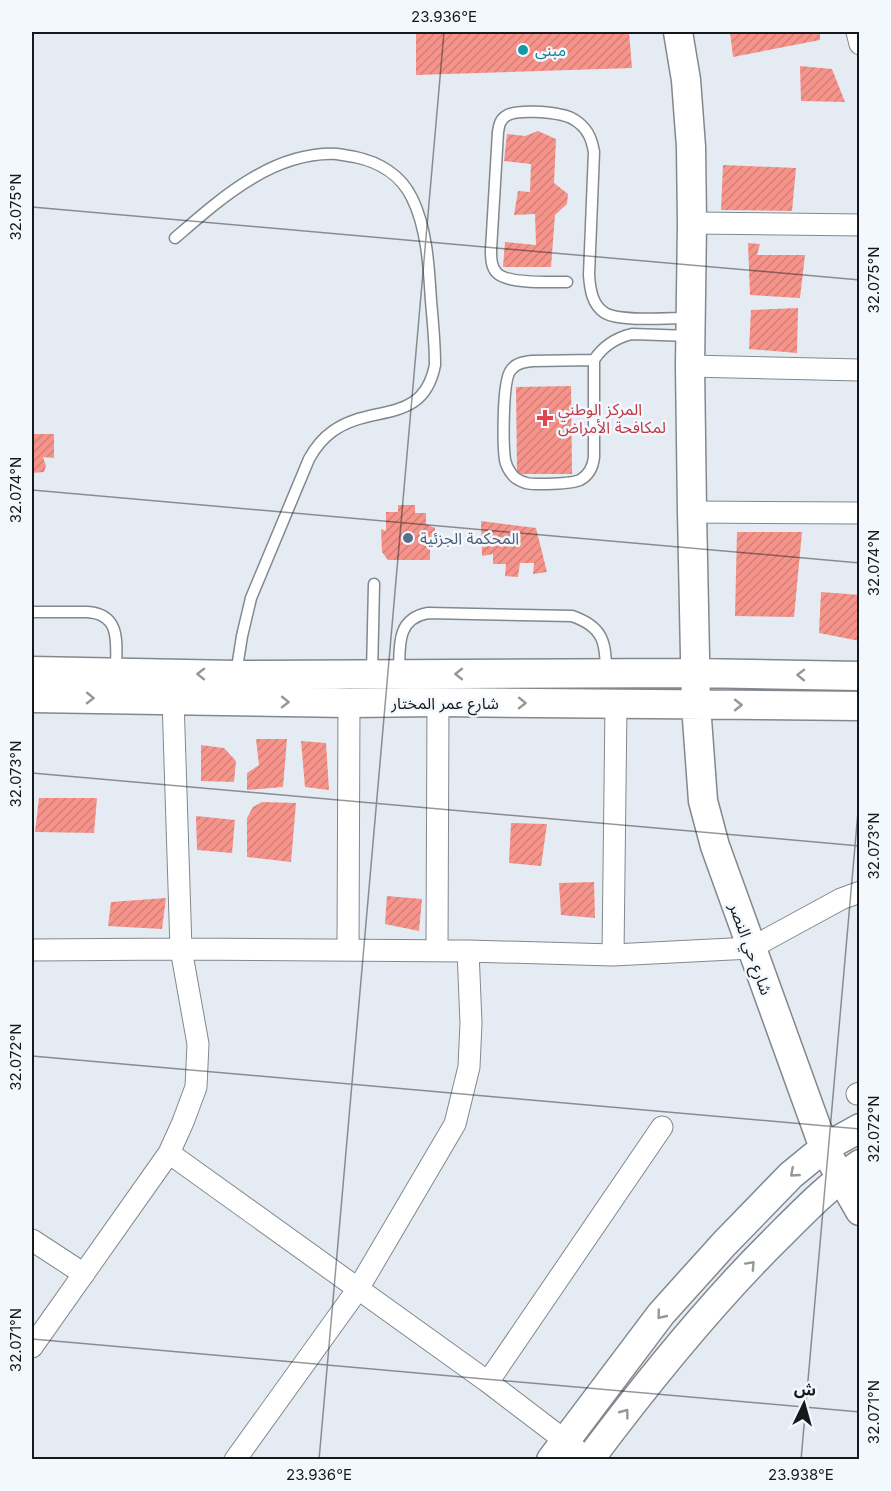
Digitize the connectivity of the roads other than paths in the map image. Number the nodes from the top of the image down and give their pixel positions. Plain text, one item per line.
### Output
1 (678, 32) edge
2 (857, 32) edge
3 (860, 44) edge
4 (692, 223) junction
5 (860, 225) edge
6 (175, 238) dead end
7 (567, 282) dead end
8 (690, 327) junction
9 (594, 360) junction
10 (690, 366) junction
11 (860, 370) edge
12 (692, 512) junction
13 (860, 513) edge
14 (374, 584) dead end
15 (32, 612) edge
16 (32, 671) edge
17 (116, 672) junction
18 (696, 673) junction
19 (385, 674) junction
20 (606, 674) junction
21 (860, 676) edge
22 (236, 688) junction
23 (32, 698) edge
24 (173, 699) junction
25 (438, 702) junction
26 (349, 703) junction
27 (616, 704) junction
28 (696, 705) junction
29 (860, 706) edge
30 (860, 892) edge
31 (751, 948) junction
32 (181, 949) junction
33 (32, 950) edge
34 (348, 950) junction
35 (437, 951) junction
36 (468, 951) junction
37 (613, 955) junction
38 (662, 1127) dead end
39 (860, 1128) edge
40 (824, 1148) junction
41 (169, 1153) junction
42 (850, 1170) edge
43 (860, 1211) edge
44 (32, 1240) edge
45 (84, 1274) junction
46 (358, 1288) junction
47 (32, 1347) edge
48 (488, 1382) junction
49 (558, 1450) edge
50 (590, 1459) edge
51 (235, 1460) edge

1 - 4 street, شارع حي النصر
2 - 3 street
4 - 5 street
4 - 8 street, شارع حي النصر
6 - 22 lane
7 - 8 lane
8 - 9 lane
8 - 10 street, شارع حي النصر
9 - 9 lane
10 - 11 street
10 - 12 street, شارع حي النصر
12 - 13 street
12 - 18 street, شارع حي النصر
14 - 19 lane
15 - 17 lane
16 - 17 street, شارع عمر المختار
22 -> 17 street, شارع عمر المختار
18 - 20 street, شارع عمر المختار
21 -> 18 street, شارع عمر المختار
18 - 28 street, شارع حي النصر
20 -> 19 street, شارع عمر المختار
19 - 20 lane
19 - 22 street, شارع عمر المختار
22 - 24 street, شارع عمر المختار
22 -> 26 street, شارع عمر المختار
23 -> 24 street, شارع عمر المختار
24 - 32 street
25 - 26 street, شارع عمر المختار
25 -> 27 street, شارع عمر المختار
25 - 35 street
26 - 34 street
27 - 28 street, شارع عمر المختار
27 - 37 street
28 -> 29 street, شارع عمر المختار
28 - 31 street, شارع حي النصر
30 - 31 street
31 - 37 street
31 - 40 street, شارع حي النصر
32 - 33 street
32 - 34 street
32 - 41 street
34 - 35 street
35 - 36 street
36 - 37 street
36 - 46 street
38 - 48 street
39 - 40 street
40 - 42 street, شارع حي النصر
40 -> 49 street
41 - 45 street
41 - 46 street
42 - 43 street, شارع حي النصر
50 -> 42 street
44 - 45 street
45 - 47 street
46 - 48 street
46 - 51 street
48 - 49 street
49 - 50 street

